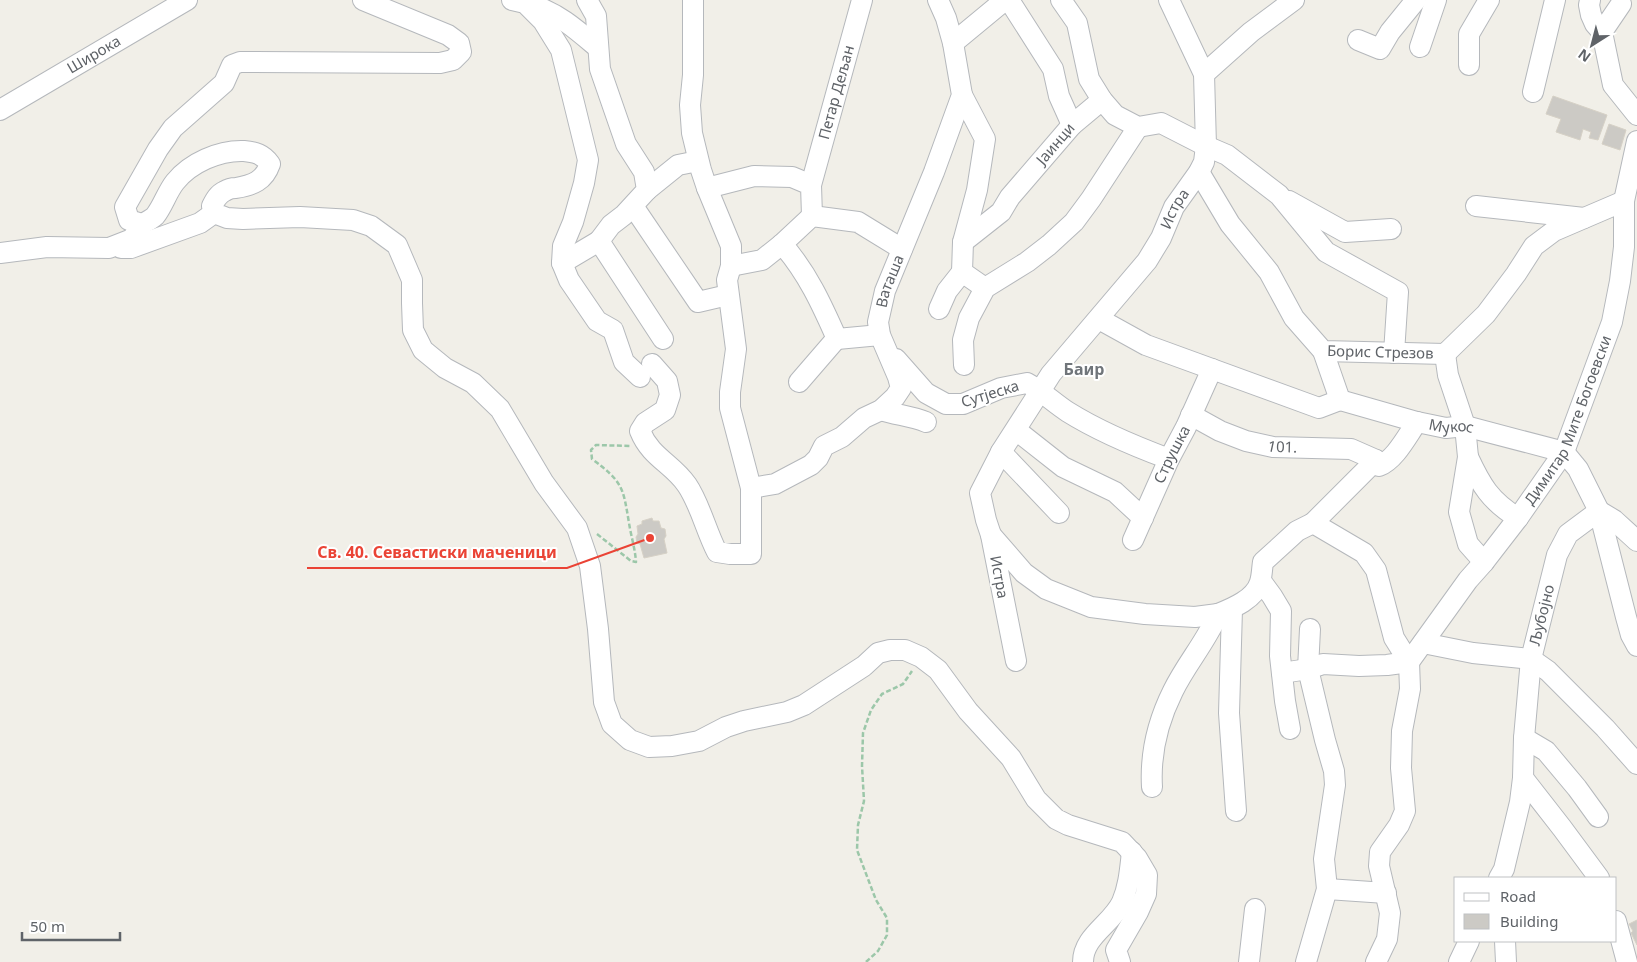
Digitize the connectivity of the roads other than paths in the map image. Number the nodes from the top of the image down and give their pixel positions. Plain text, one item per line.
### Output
1 (187, 0) edge
2 (363, 0) edge
3 (587, 0) edge
4 (693, 0) edge
5 (862, 0) edge
6 (938, 0) edge
7 (1007, 0) edge
8 (1061, 0) edge
9 (1169, 0) edge
10 (1294, 0) edge
11 (1416, 0) edge
12 (1436, 0) edge
13 (1489, 0) edge
14 (1555, 0) edge
15 (1590, 0) edge
16 (519, 1) edge
17 (1623, 4) edge
18 (1602, 32) junction
19 (1358, 40) dead end
20 (953, 43) junction
21 (597, 47) junction
22 (1420, 47) dead end
23 (1469, 65) dead end
24 (1204, 74) junction
25 (1533, 92) dead end
26 (962, 95) junction
27 (1102, 100) junction
28 (0, 110) edge
29 (1637, 115) edge
30 (1072, 125) junction
31 (1138, 126) junction
32 (1637, 141) edge
33 (1206, 146) junction
34 (698, 161) junction
35 (1199, 172) junction
36 (811, 185) junction
37 (707, 188) junction
38 (647, 190) junction
39 (1279, 195) junction
40 (1624, 200) junction
41 (633, 206) junction
42 (1476, 206) dead end
43 (214, 212) junction
44 (812, 216) junction
45 (1584, 218) junction
46 (142, 224) junction
47 (1392, 229) dead end
48 (599, 241) junction
49 (963, 242) junction
50 (782, 244) junction
51 (109, 248) junction
52 (902, 249) junction
53 (0, 253) edge
54 (562, 263) junction
55 (731, 266) junction
56 (962, 272) junction
57 (985, 288) junction
58 (728, 295) junction
59 (939, 309) dead end
60 (1099, 319) junction
61 (837, 338) junction
62 (663, 339) dead end
63 (883, 342) junction
64 (1323, 351) junction
65 (1394, 352) junction
66 (1445, 354) junction
67 (964, 364) dead end
68 (1212, 369) junction
69 (800, 382) dead end
70 (1034, 387) junction
71 (1340, 400) junction
72 (881, 410) junction
73 (1191, 415) junction
74 (926, 422) dead end
75 (1417, 422) junction
76 (1465, 426) junction
77 (1016, 430) junction
78 (1001, 452) junction
79 (1564, 452) junction
80 (1468, 457) junction
81 (1169, 459) junction
82 (1376, 460) junction
83 (751, 488) junction
84 (1600, 511) junction
85 (1059, 513) dead end
86 (1144, 518) junction
87 (1518, 518) junction
88 (1313, 523) junction
89 (991, 535) junction
90 (1133, 540) dead end
91 (1637, 541) edge
92 (1484, 562) junction
93 (1261, 582) junction
94 (1225, 612) junction
95 (1310, 629) dead end
96 (1423, 644) junction
97 (1637, 646) edge
98 (1531, 659) junction
99 (1016, 662) dead end
100 (1409, 662) junction
101 (1308, 669) junction
102 (1282, 674) junction
103 (1290, 729) dead end
104 (1524, 738) junction
105 (1637, 764) edge
106 (1523, 778) junction
107 (1152, 787) dead end
108 (1236, 811) dead end
109 (1598, 817) dead end
110 (1132, 852) junction
111 (1502, 875) edge
112 (1598, 877) edge
113 (1328, 889) junction
114 (1386, 894) junction
115 (1255, 909) dead end
116 (1617, 925) edge
117 (1469, 942) edge
118 (1506, 942) edge
119 (1082, 962) edge
120 (1120, 962) edge
121 (1249, 962) edge
122 (1306, 962) edge
123 (1376, 962) edge
124 (1459, 962) edge
125 (1506, 962) edge
126 (1627, 962) edge

1 - 28 street, Широка
2 - 46 street
3 - 21 street
4 - 34 street
5 - 36 street, Петар Дељан
6 - 20 street, Ваташа
7 - 20 street
7 - 30 street, Јаинци
8 - 27 street
9 - 24 street, Истра
10 - 24 street
11 - 19 street
12 - 22 street
13 - 23 street
14 - 25 street
15 - 18 street
16 - 21 street
16 - 54 street
17 - 18 street
18 - 29 street
20 - 26 street, Ваташа
21 - 38 street
24 - 33 street, Истра
26 - 49 street
26 - 52 street, Ваташа
27 - 30 street
27 - 31 street
30 - 49 street, Јаинци
31 - 33 street
31 - 57 street
32 - 40 street, Димитар Мите Богоевски
33 - 35 street, Истра
33 - 39 street
34 - 37 street
34 - 38 street
35 - 60 street, Истра
35 - 64 street, Борис Стрезов
36 - 37 street
36 - 44 street, Петар Дељан
37 - 55 street
38 - 41 street
39 - 47 street
39 - 65 street
40 - 45 street, Борис Стрезов
40 - 79 street, Димитар Мите Богоевски
41 - 48 street
41 - 58 street
42 - 45 street
43 - 46 street
43 - 51 street
43 - 110 street
44 - 50 street
44 - 52 street
45 - 66 street, Борис Стрезов
46 - 51 street
48 - 54 street
48 - 62 street
49 - 56 street
50 - 55 street
50 - 61 street
51 - 53 street
52 - 63 street, Ваташа
54 - 83 street
55 - 58 street
56 - 57 street
56 - 59 street
57 - 67 street
58 - 83 street
60 - 68 street
60 - 70 street, Истра
61 - 63 street
61 - 69 street
63 - 70 street, Сутјеска
63 - 72 street, Ваташа
64 - 65 street, Борис Стрезов
64 - 71 street
65 - 66 street, Борис Стрезов
66 - 76 street
68 - 71 street
68 - 73 street, Струшка
70 - 77 street, Истра
70 - 81 street
71 - 75 street, Мукос
72 - 74 street
72 - 83 street, Ваташа
73 - 81 street, Струшка
73 - 82 street, 101.
75 - 76 street, Мукос
75 - 82 street
76 - 79 street, Мукос
76 - 80 street
77 - 78 street, Истра
77 - 86 street
78 - 85 street
78 - 89 street, Истра
79 - 84 street
79 - 87 street, Димитар Мите Богоевски
80 - 87 street
80 - 92 street
81 - 86 street, Струшка
82 - 88 street
84 - 91 street
84 - 97 street
84 - 98 street, Љубојно
86 - 90 street, Струшка
87 - 92 street, Димитар Мите Богоевски
88 - 93 street
88 - 100 street
89 - 94 street
89 - 99 street, Истра
92 - 96 street, Димитар Мите Богоевски
93 - 94 street
93 - 102 street
94 - 107 street
94 - 108 street
95 - 101 street
96 - 98 street
96 - 100 street, Димитар Мите Богоевски
98 - 104 street, Љубојно
98 - 105 street
100 - 101 street
100 - 114 street
101 - 102 street
101 - 113 street
102 - 103 street
104 - 106 street, Љубојно
104 - 109 street
106 - 111 street, Љубојно
106 - 112 street
110 - 119 street
110 - 120 street
113 - 114 street
113 - 122 street
114 - 123 street
115 - 121 street
116 - 126 street
117 - 124 street
118 - 125 street

